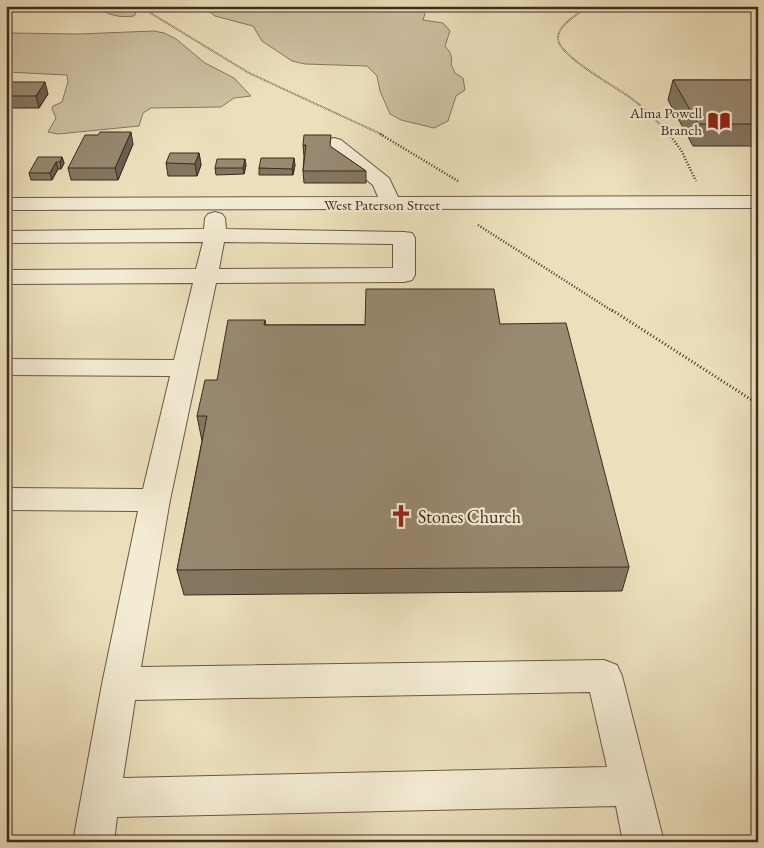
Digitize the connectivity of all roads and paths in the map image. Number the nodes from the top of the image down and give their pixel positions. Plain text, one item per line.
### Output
1 (588, 6) edge
2 (334, 144) dead end
3 (697, 184) dead end
4 (758, 202) edge
5 (6, 204) edge
6 (219, 204) junction
7 (391, 204) junction
8 (215, 236) junction
9 (6, 237) edge
10 (206, 275) junction
11 (6, 277) edge
12 (6, 367) edge
13 (186, 368) junction
14 (6, 499) edge
15 (155, 500) junction
16 (120, 684) junction
17 (631, 786) junction
18 (102, 798) junction
19 (93, 842) edge
20 (644, 842) edge

1 - 3 path
2 - 7 street
4 - 7 street, West Paterson Street
5 - 6 street, West Paterson Street
6 - 7 street, West Paterson Street
6 - 8 street
8 - 9 street
8 - 10 street
8 - 10 street
10 - 11 street
10 - 13 street
12 - 13 street
13 - 15 street
14 - 15 street
15 - 16 street
16 - 17 street
16 - 18 street
17 - 18 street
17 - 20 street
18 - 19 street

